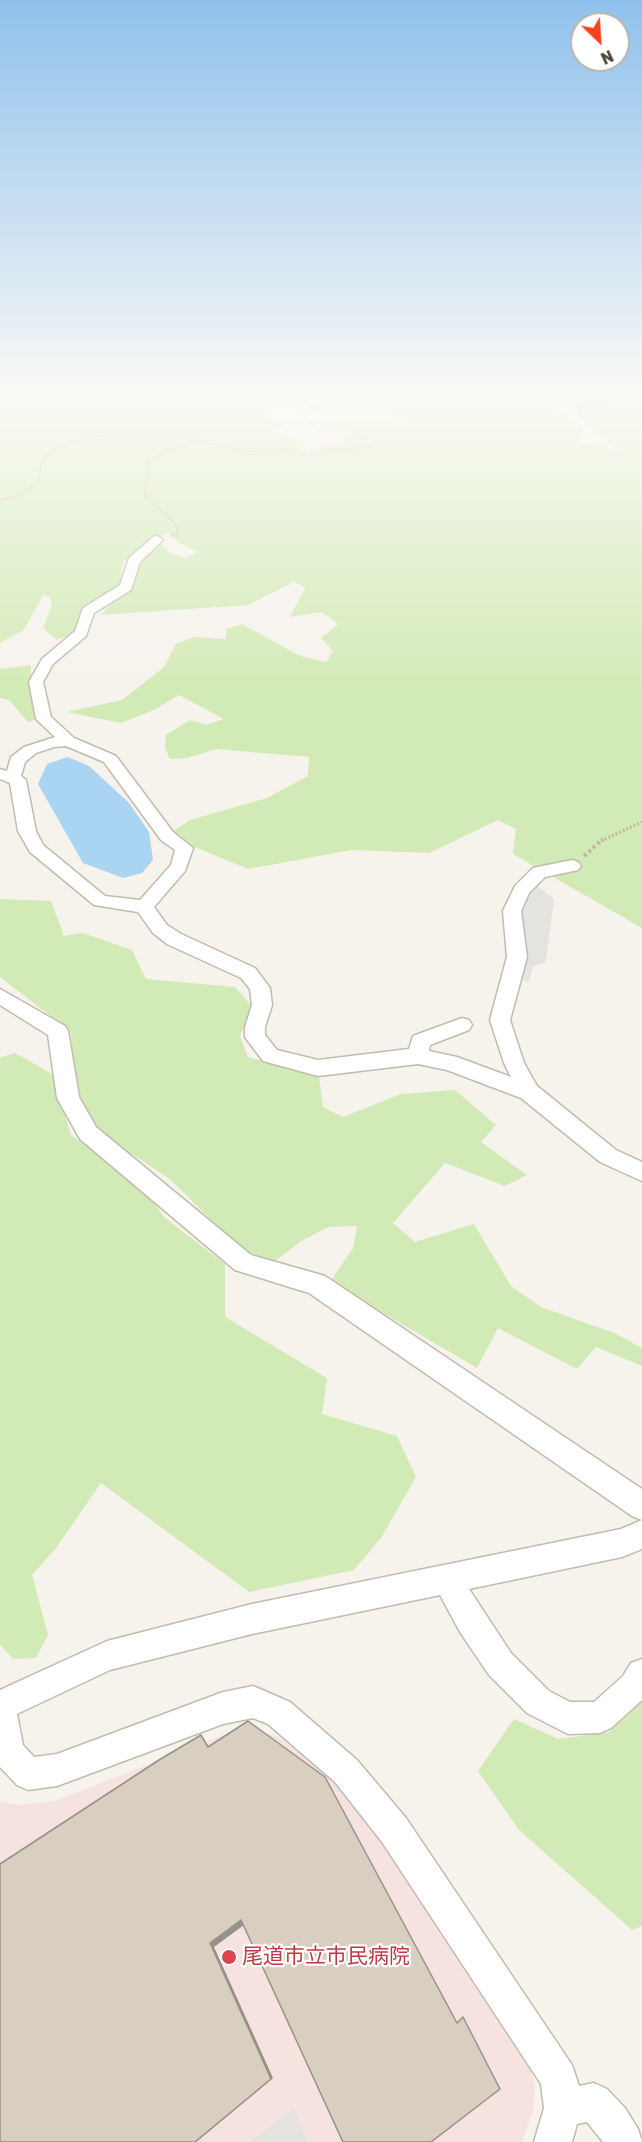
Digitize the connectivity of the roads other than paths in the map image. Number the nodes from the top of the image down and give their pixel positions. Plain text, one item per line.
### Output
1 (157, 540) road end
2 (68, 741) junction
3 (5, 776) edge
4 (572, 866) road end
5 (144, 907) junction
6 (0, 996) edge
7 (462, 1025) dead end
8 (418, 1056) junction
9 (529, 1092) junction
10 (642, 1172) edge
11 (642, 1506) edge
12 (642, 1534) edge
13 (447, 1578) junction
14 (642, 1674) edge
15 (0, 1706) edge
16 (0, 1710) edge
17 (558, 2125) edge
18 (625, 2142) edge

1 - 2 street
2 - 3 street
2 - 5 street
3 - 5 street
4 - 9 street
5 - 8 street
6 - 11 street
7 - 8 street
8 - 9 street
9 - 10 street
12 - 13 street
13 - 14 street
13 - 15 street
16 - 17 street
17 - 18 street

